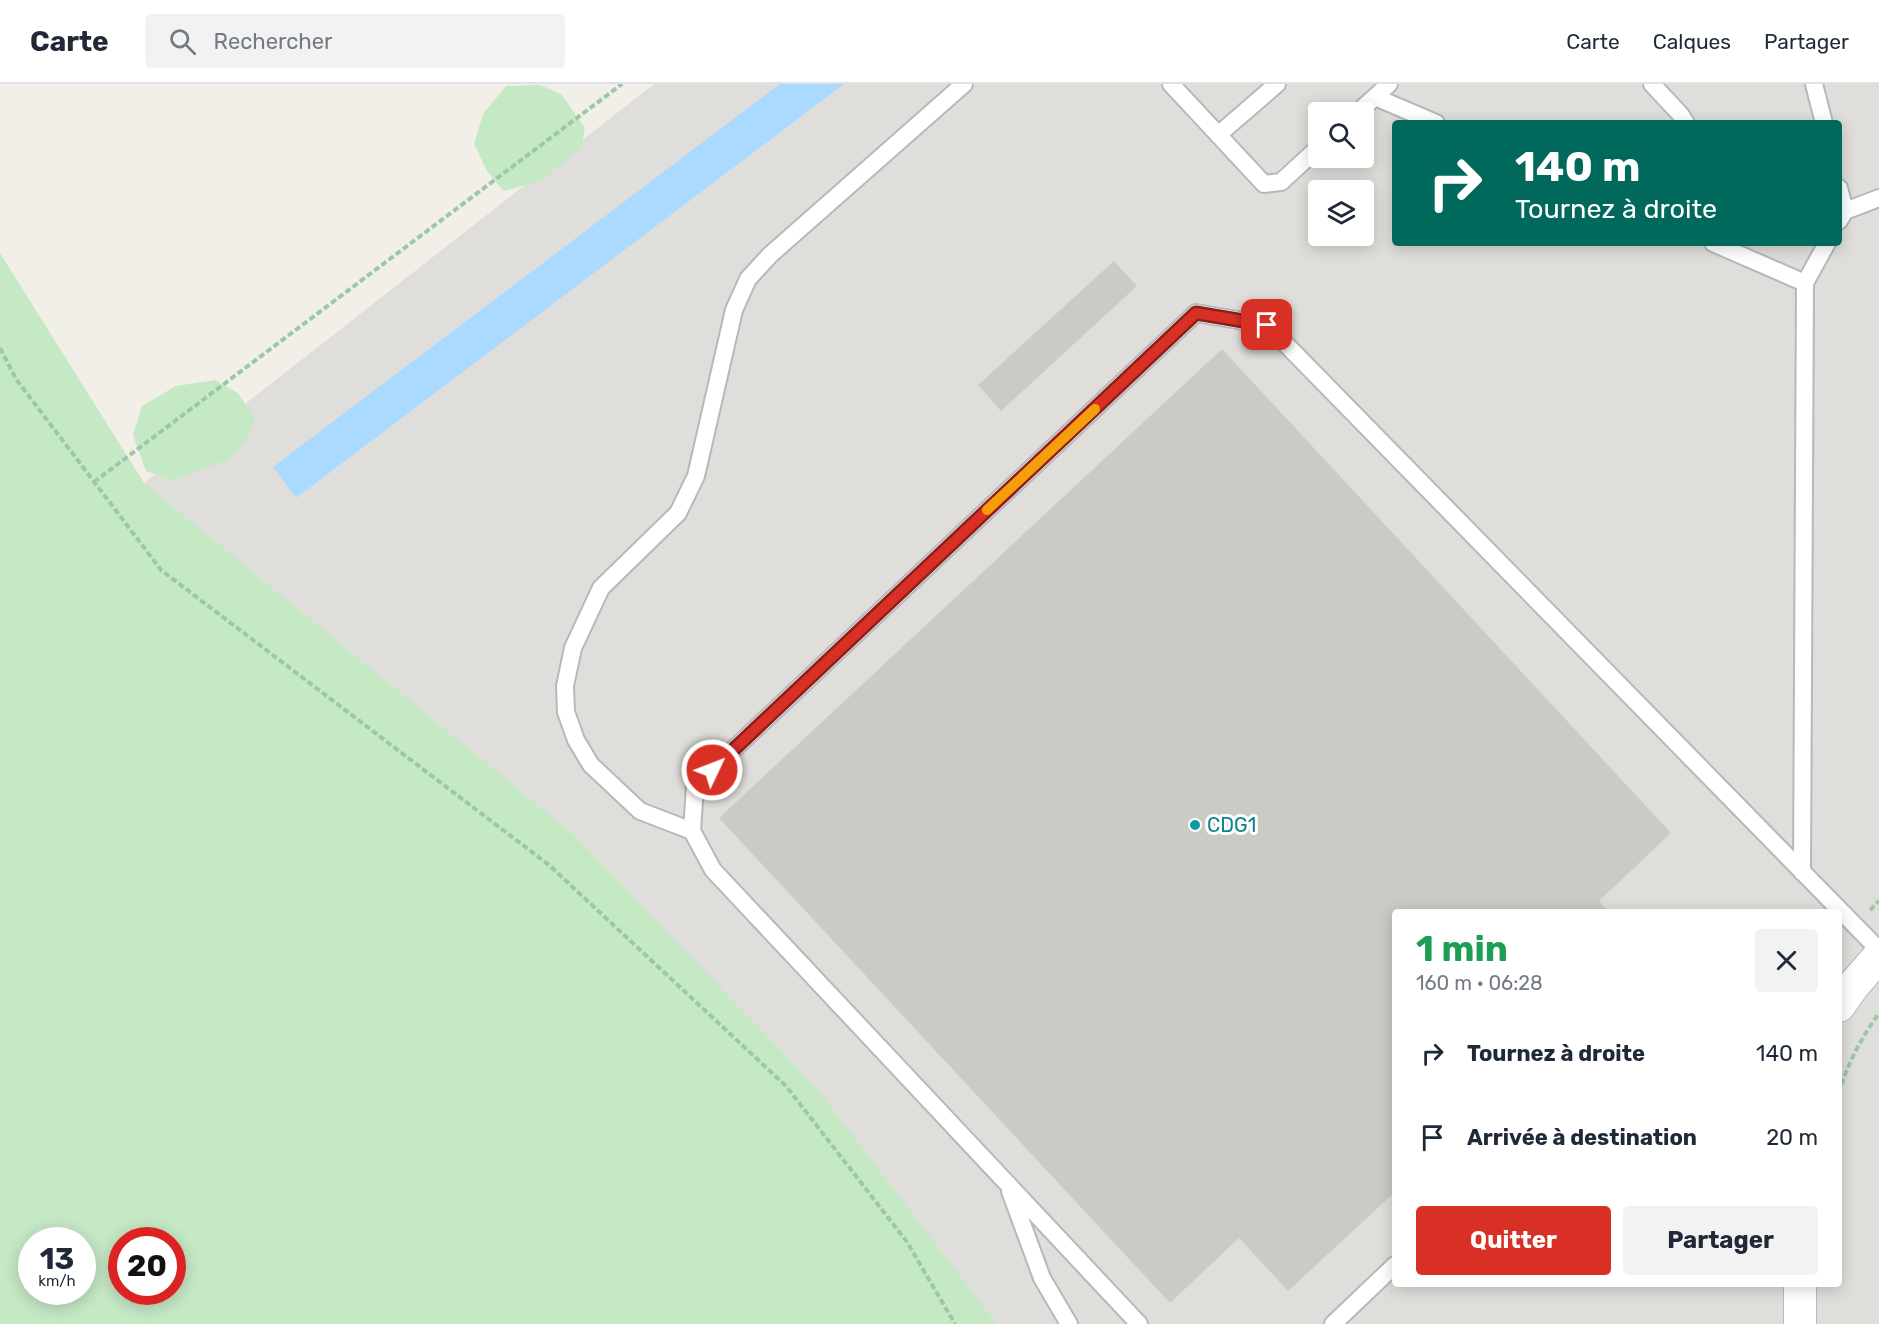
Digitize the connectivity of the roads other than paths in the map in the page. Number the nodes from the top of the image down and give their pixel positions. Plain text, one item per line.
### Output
1 (964, 84) edge
2 (1171, 84) edge
3 (1277, 84) edge
4 (1389, 84) edge
5 (1652, 84) edge
6 (1814, 84) edge
7 (1375, 97) junction
8 (1369, 102) edge
9 (1429, 120) edge
10 (1684, 120) edge
11 (1823, 120) edge
12 (1218, 135) junction
13 (1308, 157) edge
14 (1879, 198) edge
15 (1842, 216) edge
16 (1720, 246) edge
17 (1825, 246) edge
18 (1805, 283) junction
19 (692, 831) junction
20 (1802, 872) junction
21 (1839, 909) edge
22 (1842, 913) edge
23 (1879, 950) edge
24 (1879, 956) edge
25 (1842, 1002) edge
26 (1007, 1184) junction
27 (1392, 1268) edge
28 (1800, 1287) edge
29 (1069, 1324) edge
30 (1139, 1324) edge
31 (1333, 1324) edge
32 (1800, 1324) edge

1 - 19 lane
2 - 12 lane
3 - 12 lane
4 - 7 lane
5 - 10 lane
6 - 11 lane
7 - 8 lane
7 - 9 lane
12 - 13 lane
14 - 15 lane
16 - 18 lane
17 - 18 lane
18 - 20 lane
19 - 20 lane
19 - 26 lane
20 - 21 lane
22 - 23 lane
24 - 25 street
26 - 29 lane
26 - 30 lane
27 - 31 lane
28 - 32 street

